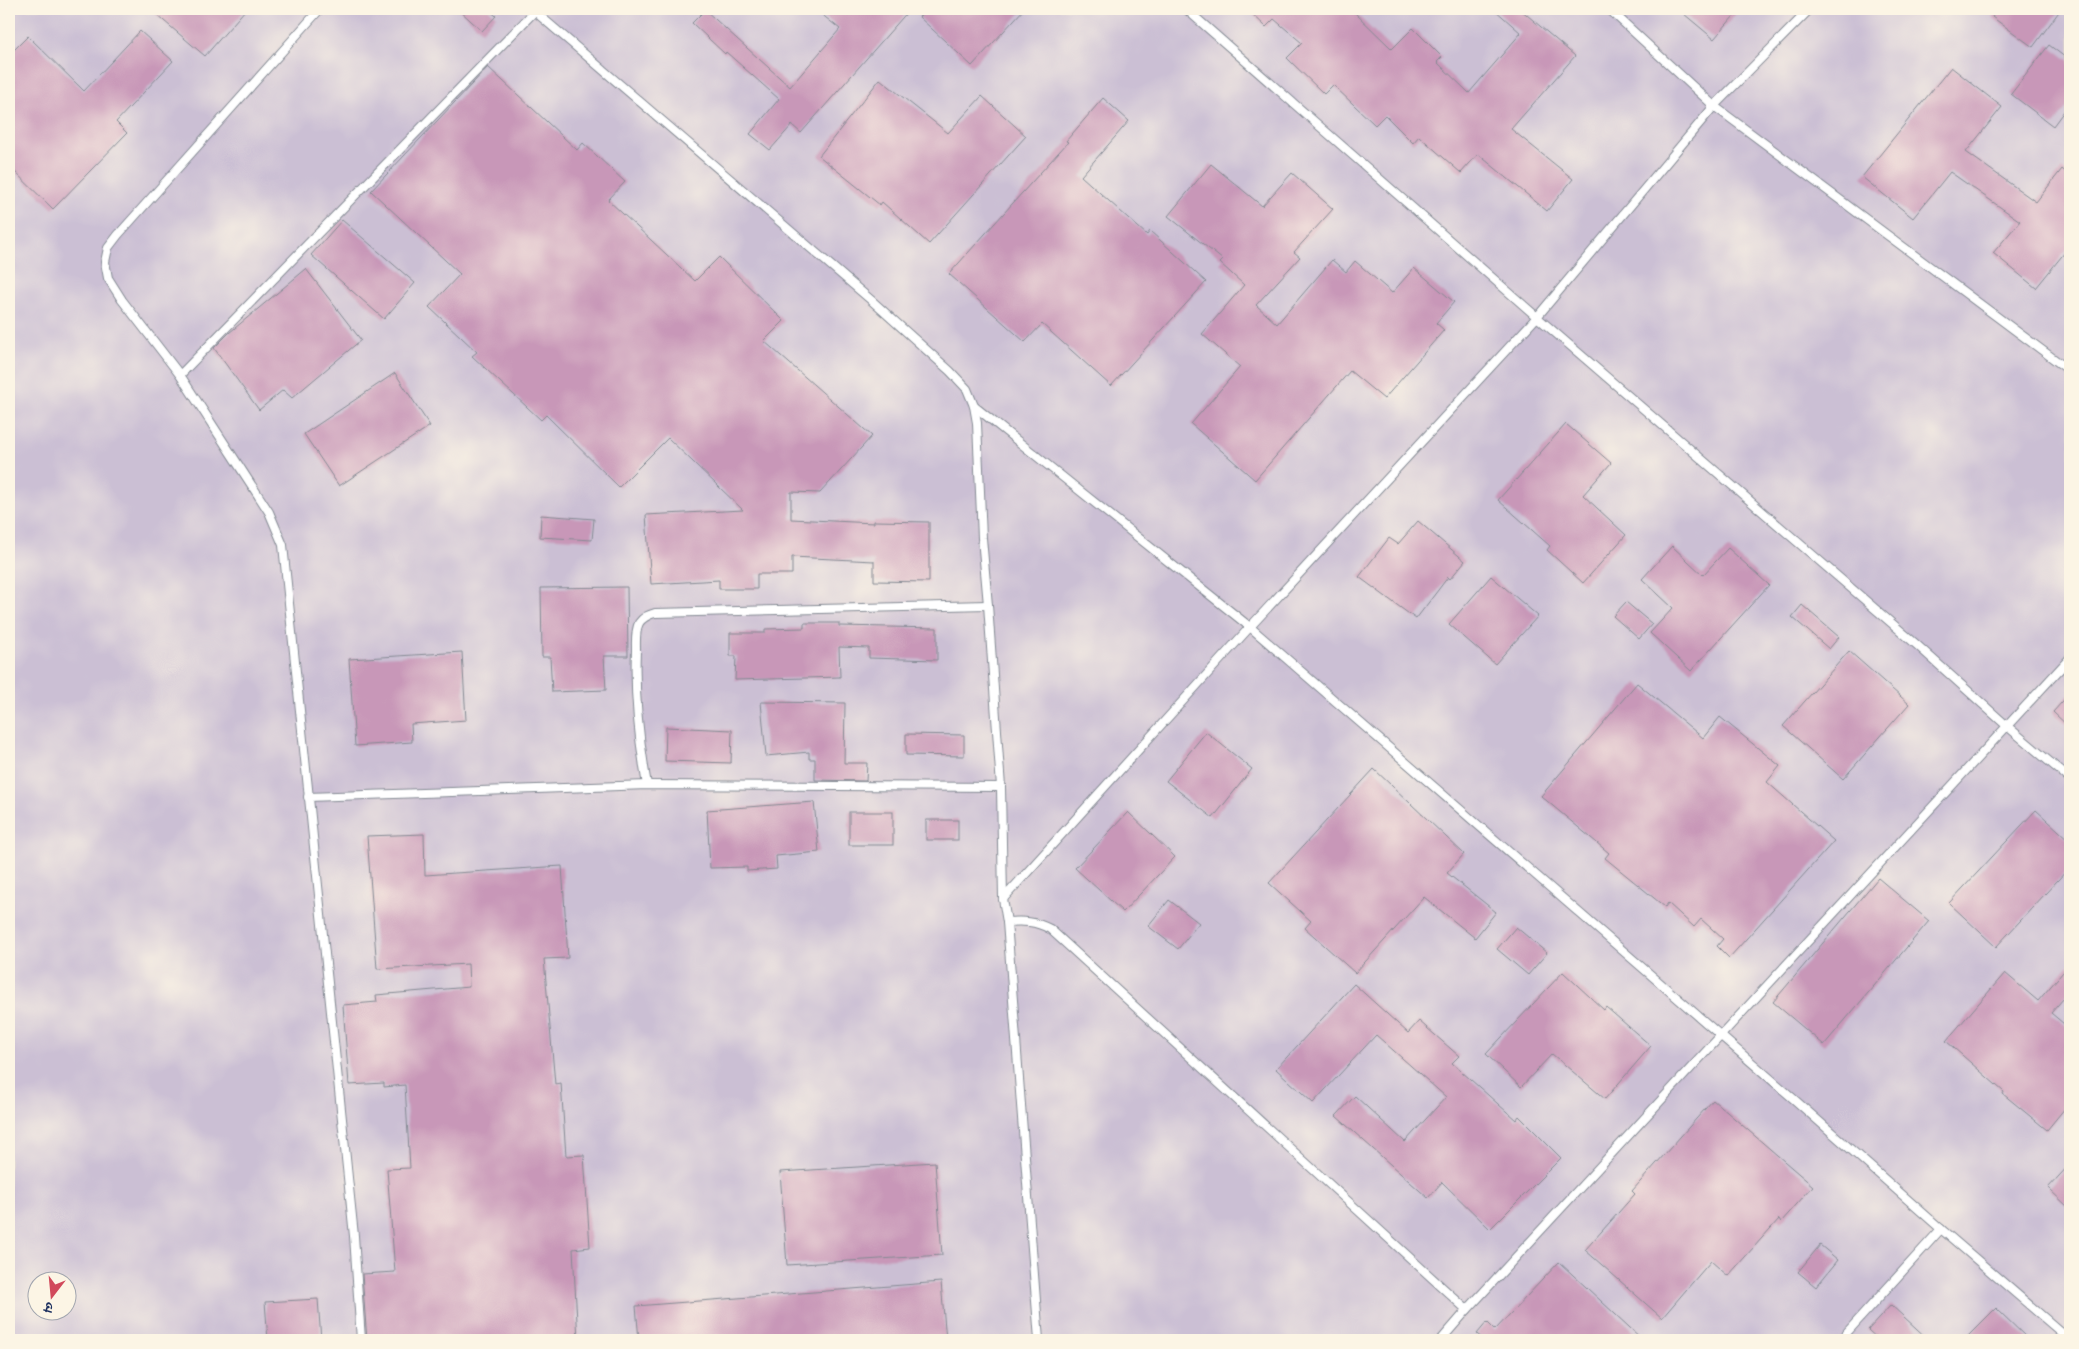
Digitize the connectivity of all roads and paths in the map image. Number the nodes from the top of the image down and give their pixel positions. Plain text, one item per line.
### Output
1 (320, 9) edge
2 (1186, 9) edge
3 (1609, 9) edge
4 (1810, 9) edge
5 (534, 10) edge
6 (1714, 106) junction
7 (1537, 317) junction
8 (2070, 371) edge
9 (180, 375) junction
10 (974, 406) junction
11 (988, 605) junction
12 (1250, 627) junction
13 (2070, 658) edge
14 (2007, 726) junction
15 (2070, 779) edge
16 (647, 785) junction
17 (1001, 787) junction
18 (308, 797) junction
19 (1003, 899) junction
20 (1007, 922) junction
21 (1720, 1035) junction
22 (1941, 1229) junction
23 (1467, 1310) junction
24 (361, 1340) edge
25 (1039, 1340) edge
26 (1441, 1340) edge
27 (1840, 1340) edge
28 (2070, 1340) edge

1 - 9 lane
2 - 7 lane
3 - 6 lane
4 - 6 lane
5 - 9 lane
5 - 10 lane
6 - 7 lane
6 - 8 lane
7 - 12 lane
7 - 14 lane
9 - 18 lane
10 - 11 lane
10 - 12 lane
11 - 16 lane
11 - 17 lane
12 - 19 lane
12 - 21 lane
13 - 14 lane
14 - 15 lane
14 - 21 lane
16 - 17 lane
16 - 18 lane
17 - 19 lane
18 - 24 lane
19 - 20 lane
20 - 23 lane
20 - 25 lane
21 - 22 lane
21 - 23 lane
22 - 27 lane
22 - 28 lane
23 - 26 lane

